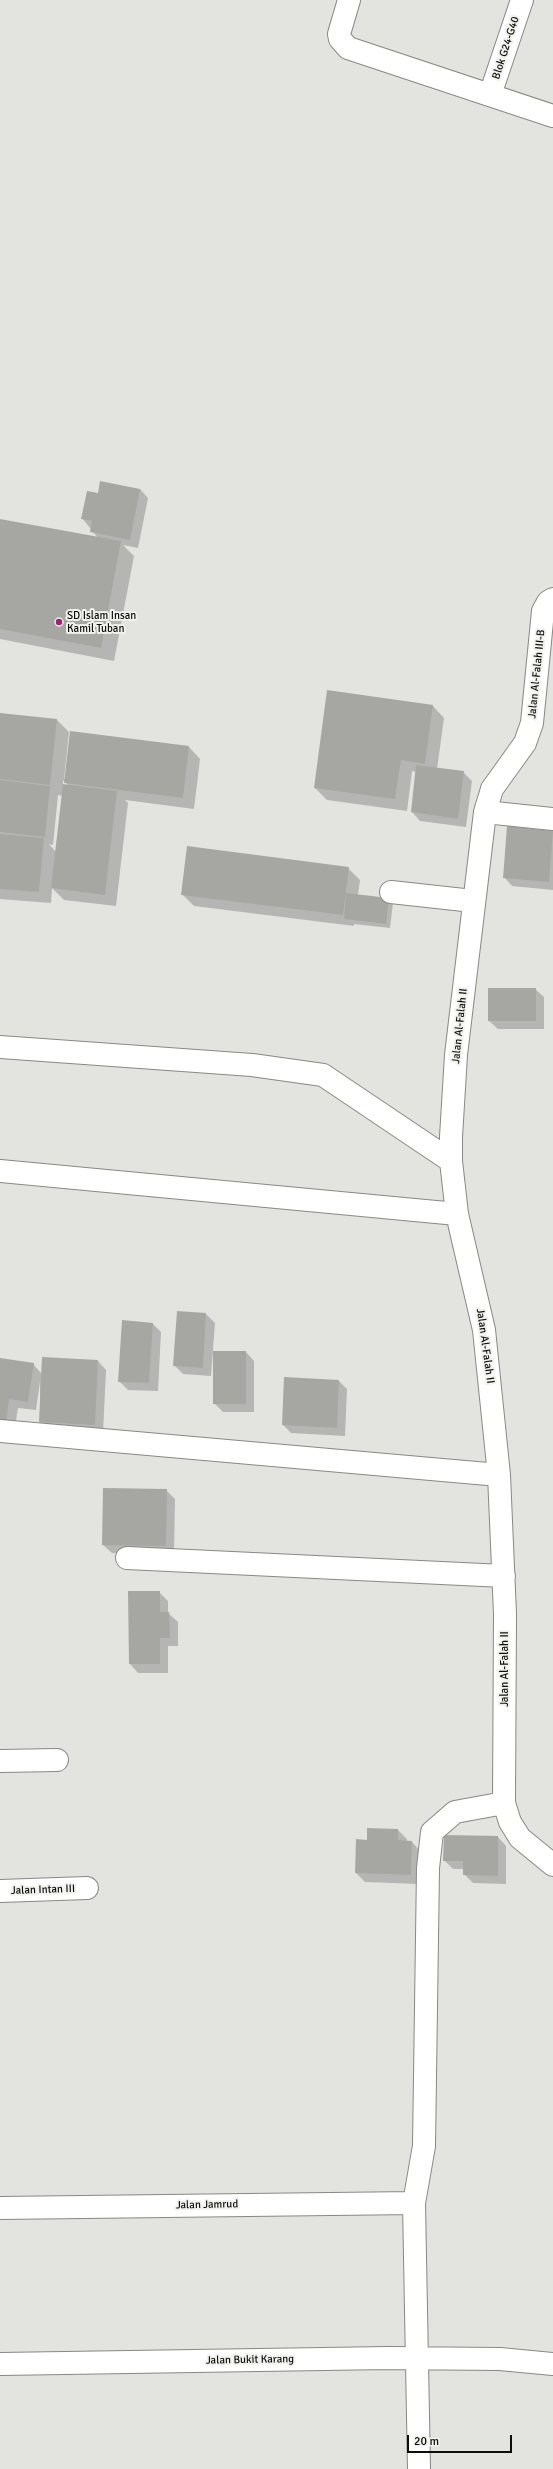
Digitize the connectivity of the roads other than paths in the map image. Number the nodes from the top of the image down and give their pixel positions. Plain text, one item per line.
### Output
1 (349, 0) edge
2 (522, 0) edge
3 (490, 95) junction
4 (553, 116) edge
5 (553, 599) edge
6 (485, 812) junction
7 (553, 819) edge
8 (391, 892) dead end
9 (473, 901) junction
10 (0, 1047) edge
11 (451, 1161) junction
12 (0, 1171) edge
13 (457, 1214) junction
14 (0, 1431) edge
15 (499, 1475) junction
16 (127, 1558) dead end
17 (504, 1576) junction
18 (57, 1760) dead end
19 (0, 1761) edge
20 (504, 1803) junction
21 (553, 1865) edge
22 (87, 1888) dead end
23 (0, 1891) edge
24 (414, 2203) junction
25 (0, 2208) edge
26 (416, 2358) junction
27 (0, 2364) edge
28 (553, 2364) edge
29 (418, 2469) edge

1 - 3 street
2 - 3 street, Blok G24-G40
3 - 4 street
5 - 6 street, Jalan Al-Falah III-B
6 - 7 street
6 - 9 street, Jalan Al-Falah II
8 - 9 street
9 - 11 street, Jalan Al-Falah II
10 - 11 street
11 - 13 street, Jalan Al-Falah II
12 - 13 street
13 - 15 street, Jalan Al-Falah II
14 - 15 street
15 - 17 street, Jalan Al-Falah II
16 - 17 street
17 - 20 street, Jalan Al-Falah II
18 - 19 street
20 - 21 street, Jalan Al-Falah II
20 - 24 street
22 - 23 street, Jalan Intan III
24 - 25 street, Jalan Jamrud
24 - 26 street
26 - 27 street, Jalan Bukit Karang
26 - 28 street, Jalan Bukit Karang
26 - 29 street

